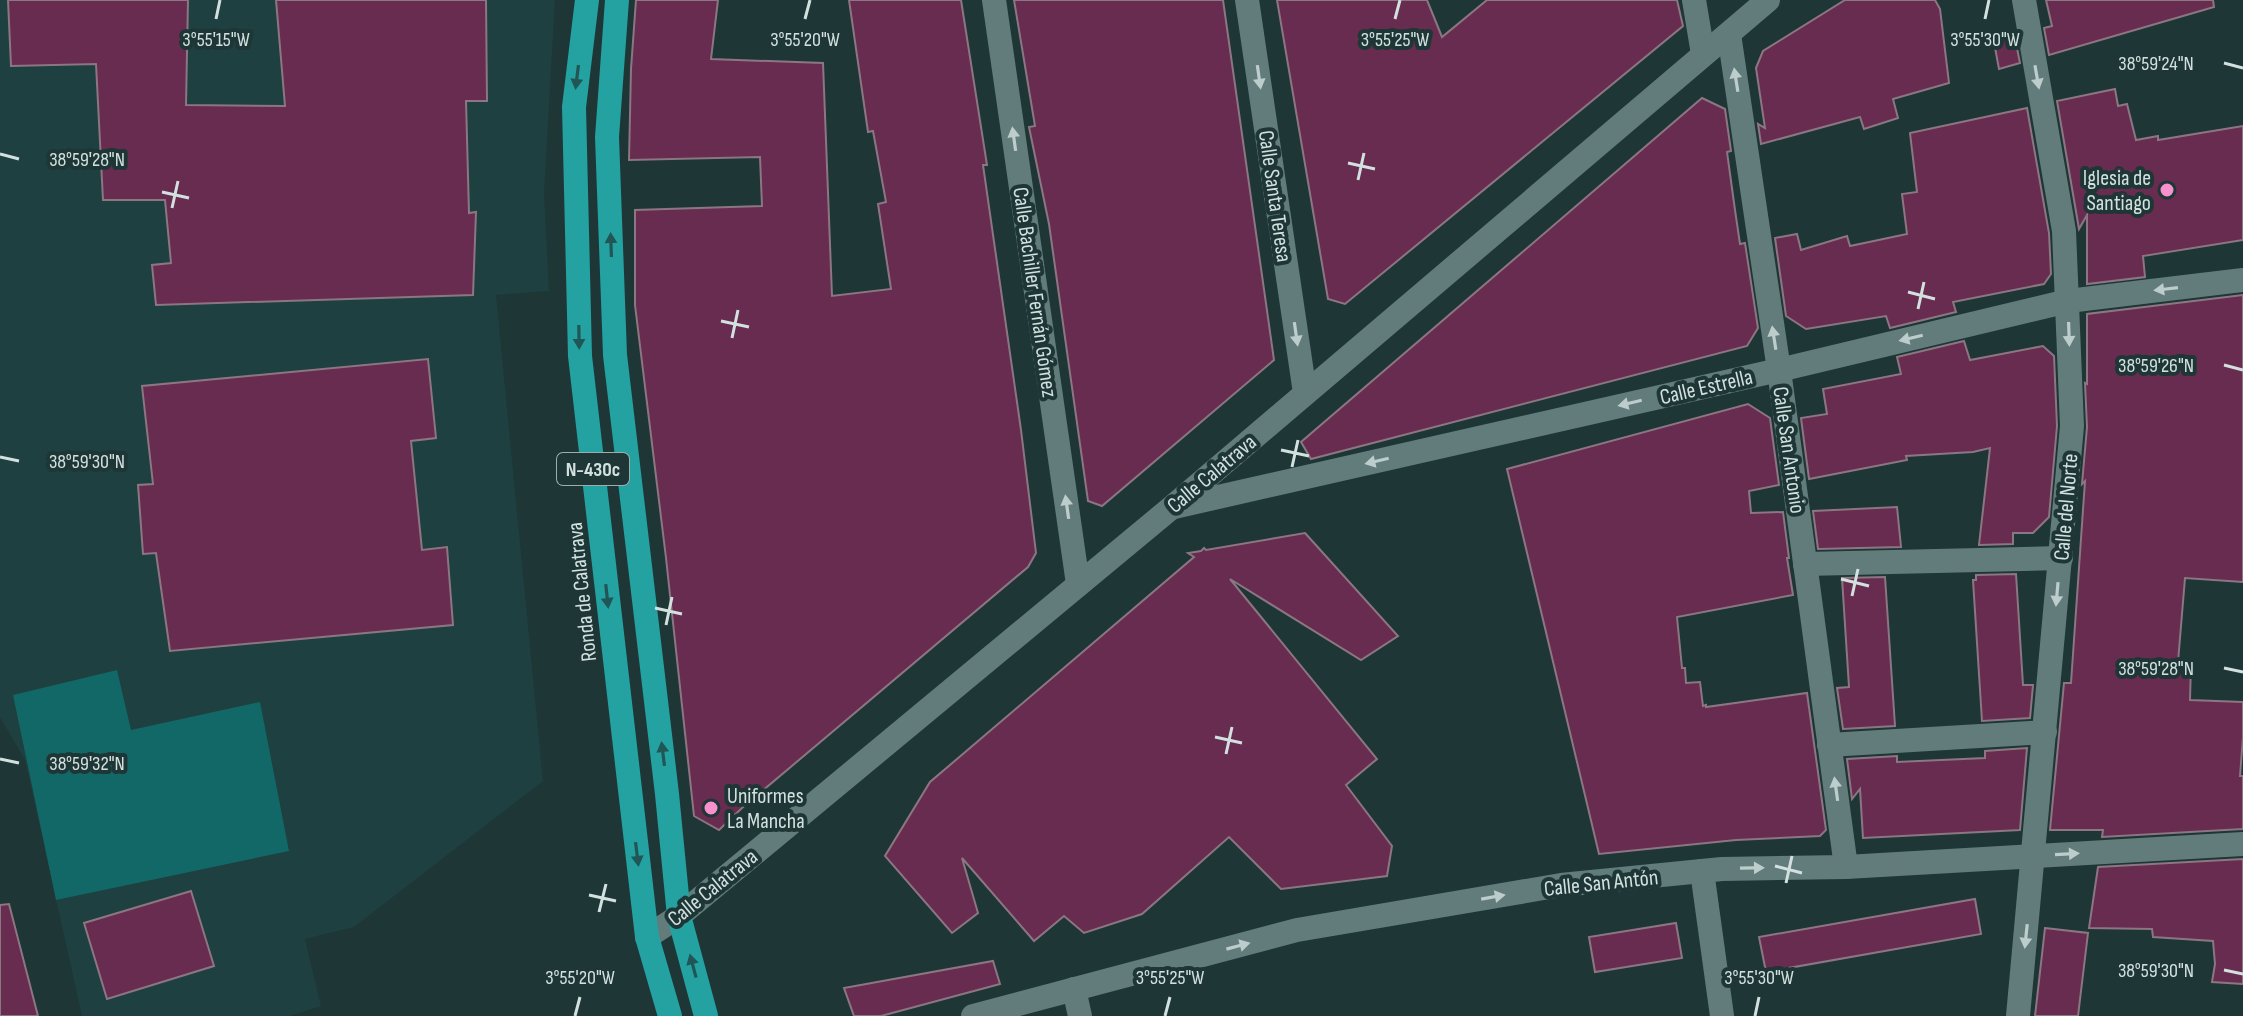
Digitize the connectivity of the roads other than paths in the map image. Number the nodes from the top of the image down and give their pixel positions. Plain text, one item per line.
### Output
1 (587, 0) edge
2 (617, 0) edge
3 (994, 0) edge
4 (1247, 0) edge
5 (1694, 0) edge
6 (1768, 0) edge
7 (2024, 0) edge
8 (1729, 34) junction
9 (1703, 54) junction
10 (2243, 280) edge
11 (2068, 301) junction
12 (1779, 370) junction
13 (1305, 393) junction
14 (1171, 508) junction
15 (2061, 558) junction
16 (1805, 564) junction
17 (1078, 584) junction
18 (2045, 732) junction
19 (1829, 745) junction
20 (2243, 844) edge
21 (2034, 856) junction
22 (1846, 867) junction
23 (1702, 871) junction
24 (679, 916) junction
25 (647, 937) junction
26 (1074, 989) junction
27 (670, 1016) edge
28 (706, 1016) edge
29 (973, 1016) edge
30 (1080, 1016) edge
31 (1722, 1016) edge
32 (2018, 1016) edge

1 -> 25 highway, Ronda de Calatrava / N-430c
24 -> 2 highway, N-430c
17 -> 3 street, Calle Bachiller Fernán Gómez
4 -> 13 street, Calle Santa Teresa
5 - 9 street
6 - 8 street, Calle Calatrava
7 -> 11 street, Calle del Norte
8 - 9 street, Calle Calatrava
12 -> 8 street, Calle San Antonio
9 - 13 street, Calle Calatrava
10 -> 11 street, Calle Estrella
11 -> 12 street, Calle Estrella
11 -> 15 street, Calle del Norte
12 -> 14 street, Calle Estrella
12 - 16 street, Calle San Antonio
13 - 14 street, Calle Calatrava
14 - 17 street, Calle Calatrava
15 - 16 street
15 -> 18 street, Calle del Norte
16 - 19 street, Calle San Antonio
17 - 24 street, Calle Calatrava
18 - 19 street
18 - 21 street, Calle del Norte
22 -> 19 street, Calle San Antonio
21 -> 20 street, Calle San Antón
21 - 22 street, Calle San Antón
21 -> 32 street, Calle del Norte
23 -> 22 street, Calle San Antón
26 -> 23 street, Calle San Antón
23 - 31 street
24 - 25 street, Calle Calatrava
28 -> 24 highway, N-430c
25 - 27 highway, N-430c
26 - 29 street, Calle San Antón
26 - 30 street

